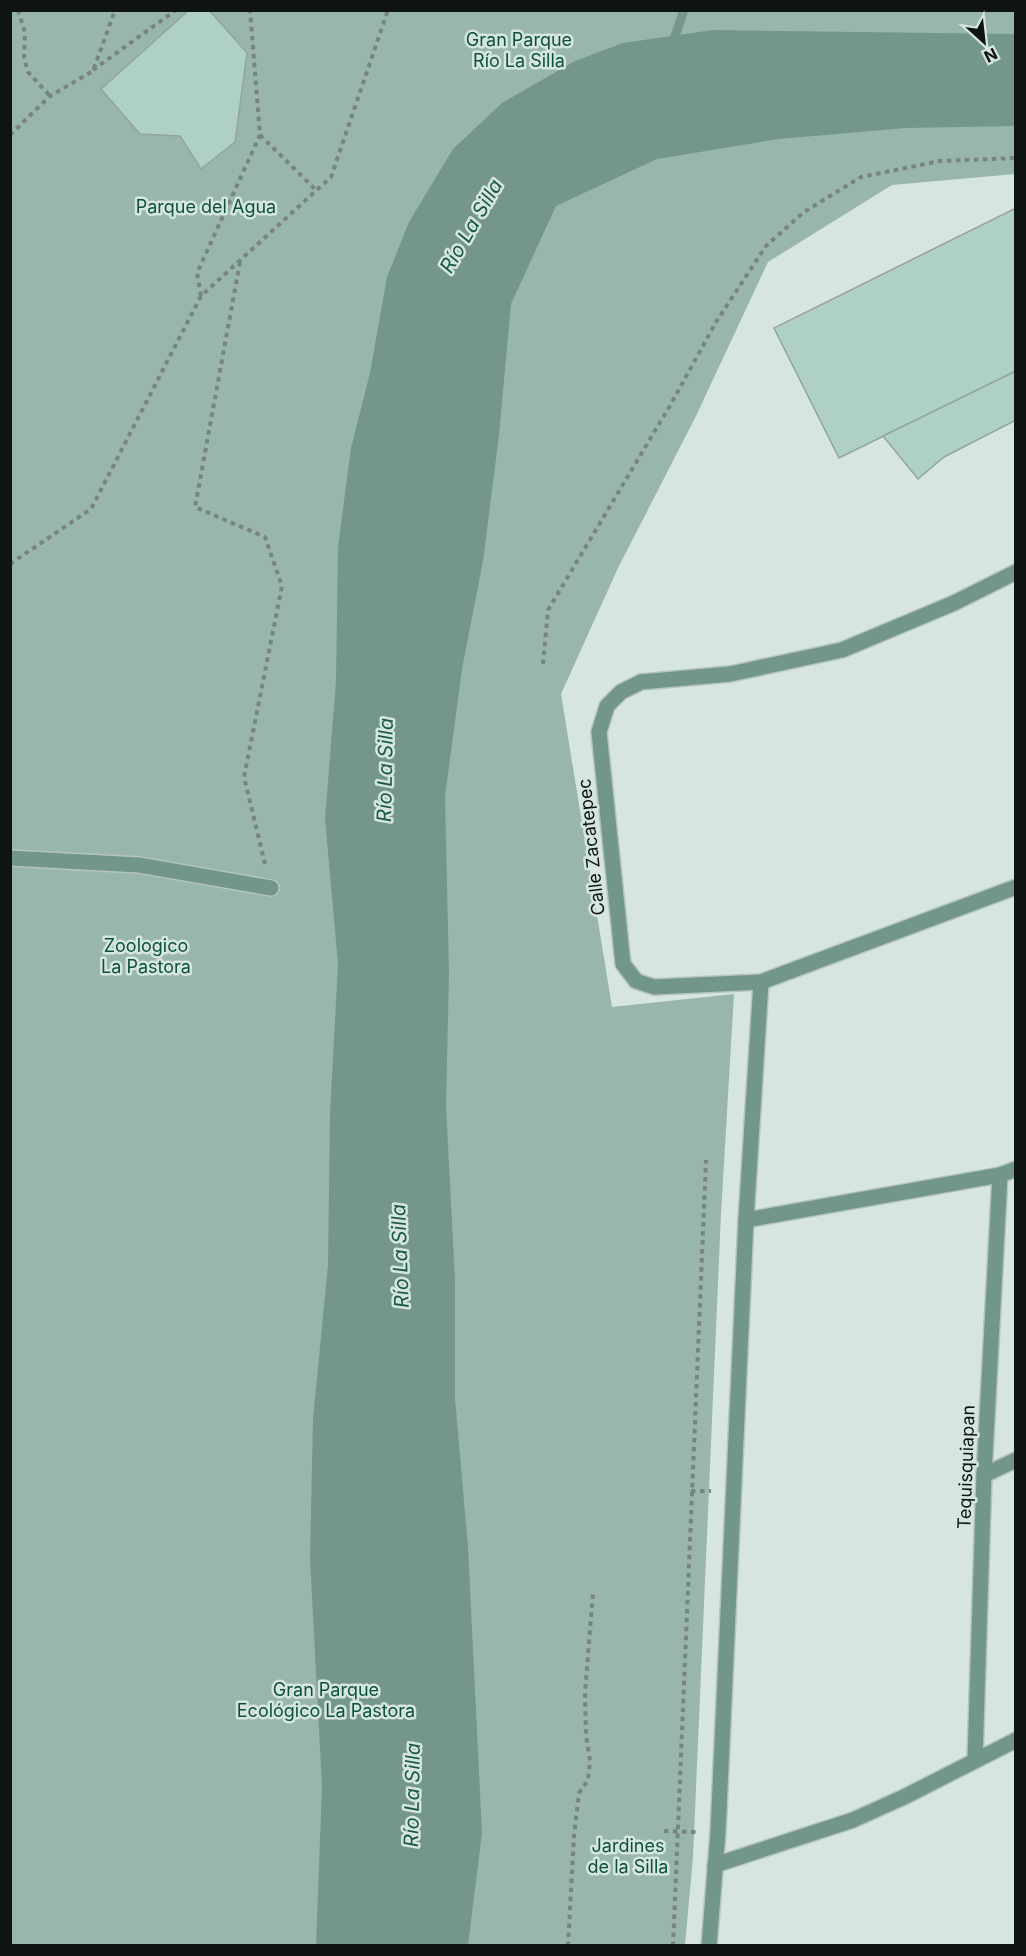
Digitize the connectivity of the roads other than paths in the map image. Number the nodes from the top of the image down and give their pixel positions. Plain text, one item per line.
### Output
1 (1016, 572) edge
2 (10, 858) edge
3 (1016, 887) edge
4 (271, 888) road end
5 (761, 982) junction
6 (1016, 1169) edge
7 (1000, 1175) junction
8 (746, 1220) junction
9 (1016, 1460) edge
10 (984, 1475) junction
11 (1016, 1740) edge
12 (975, 1760) junction
13 (715, 1865) junction
14 (709, 1946) edge

1 - 5 street, Calle Zacatepec
2 - 4 street
3 - 5 street
5 - 8 street
6 - 7 street
7 - 8 street
7 - 10 street, Tequisquiapan
8 - 13 street
9 - 10 street
10 - 12 street, Tequisquiapan
11 - 12 street
12 - 13 street
13 - 14 street

